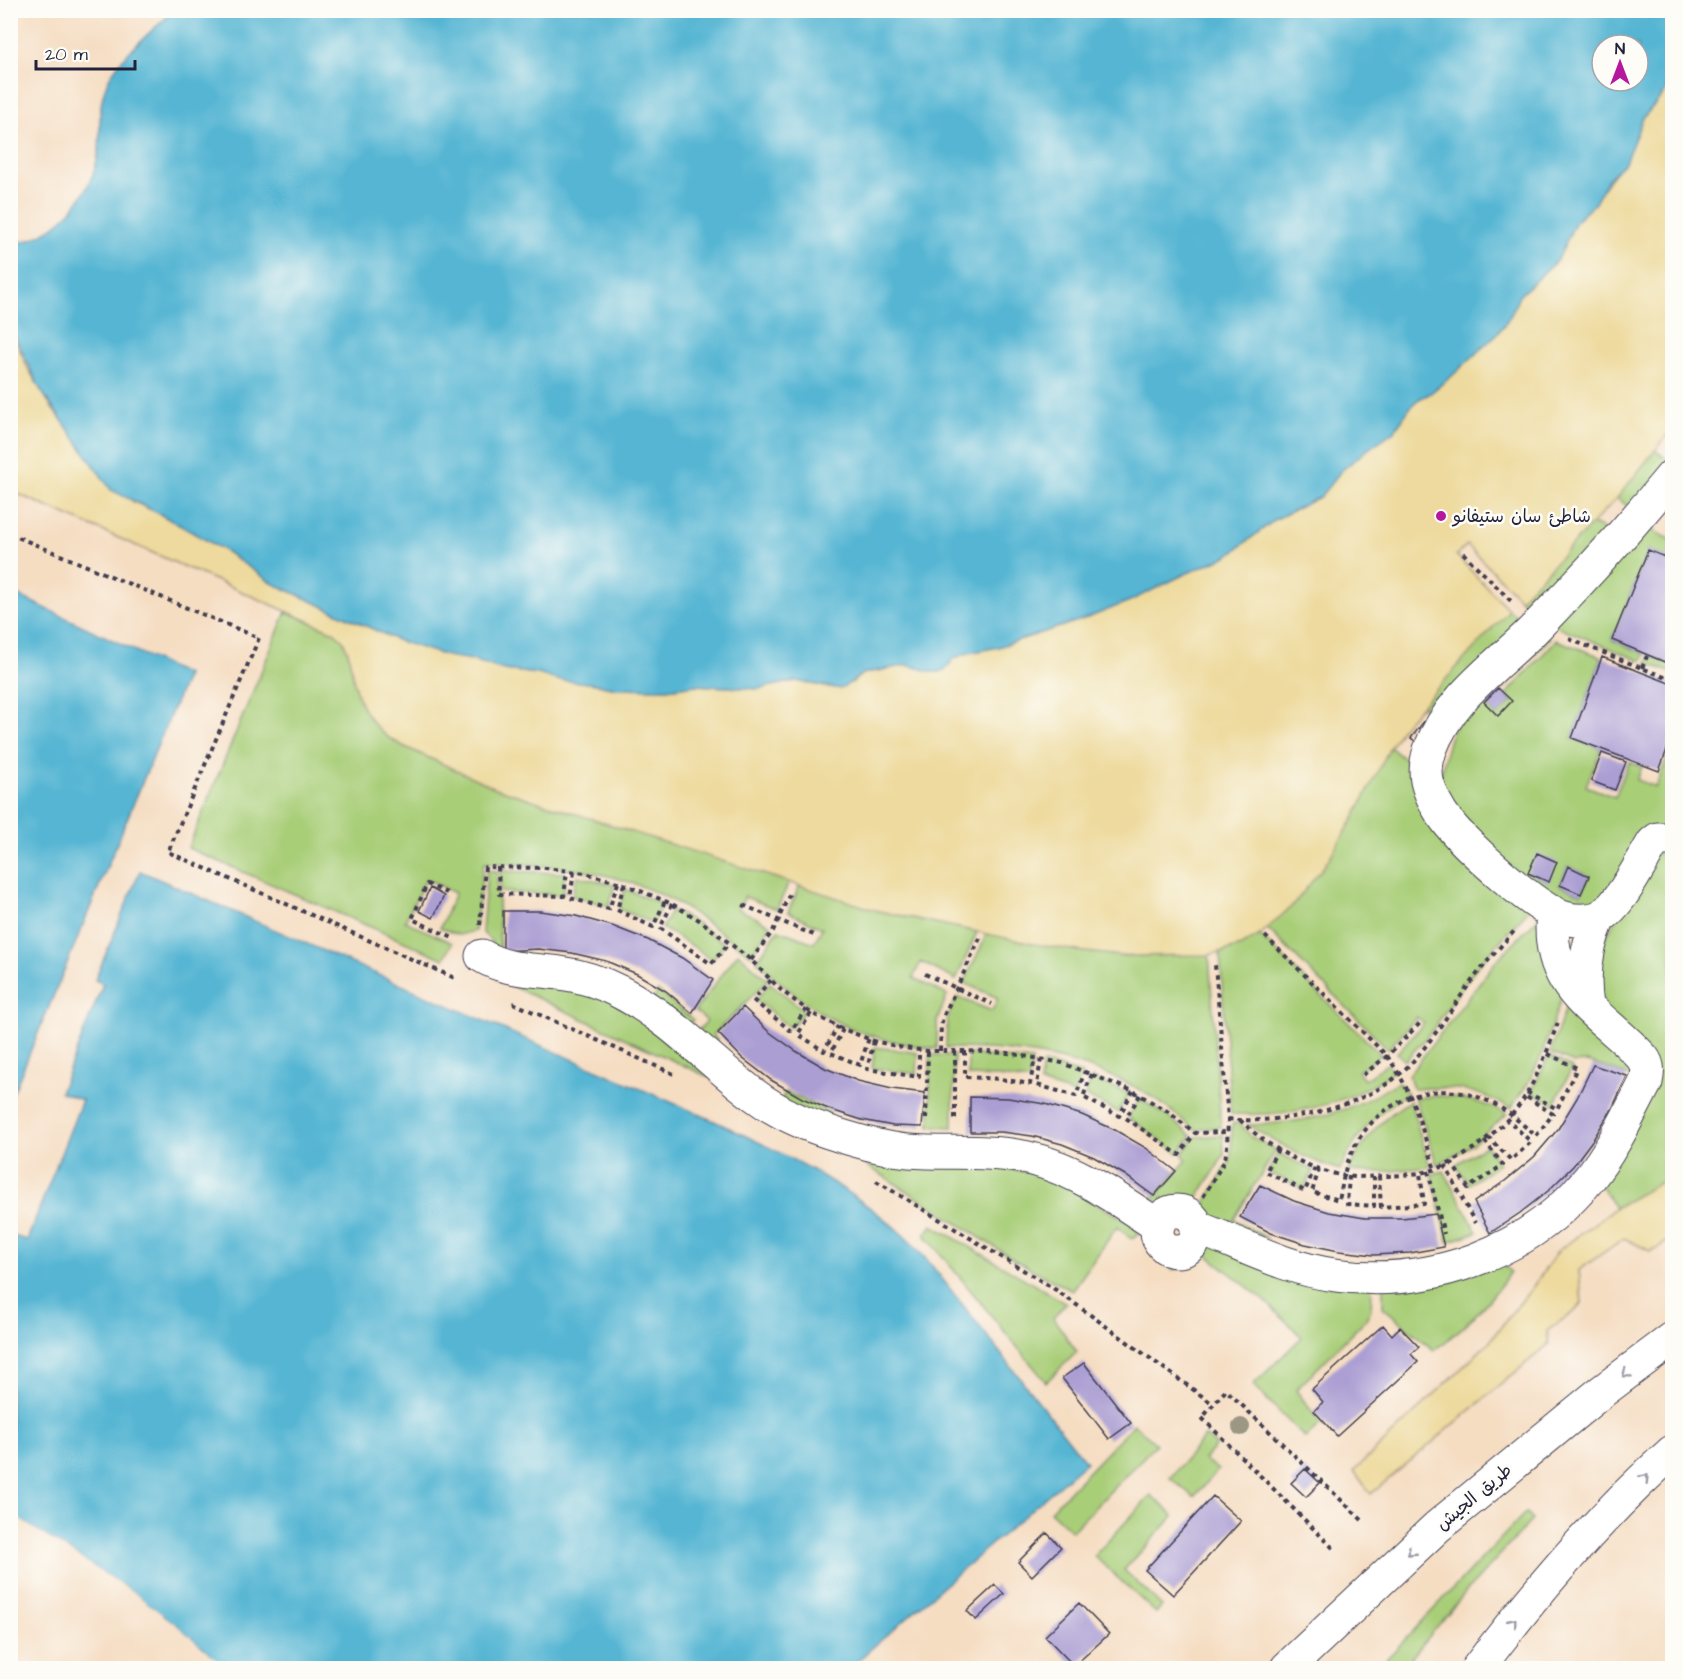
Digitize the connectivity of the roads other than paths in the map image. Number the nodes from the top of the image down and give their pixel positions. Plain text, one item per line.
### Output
1 (1672, 476) edge
2 (1672, 839) edge
3 (1546, 909) junction
4 (1599, 918) junction
5 (475, 947) road end
6 (1578, 996) junction
7 (1672, 1339) edge
8 (1672, 1452) edge
9 (1287, 1668) edge
10 (1478, 1668) edge

1 - 3 main road
2 - 4 main road
3 - 4 main road
3 - 6 main road
4 - 6 main road
5 - 6 main road
7 -> 9 main road, طريق الجيش
10 -> 8 main road

